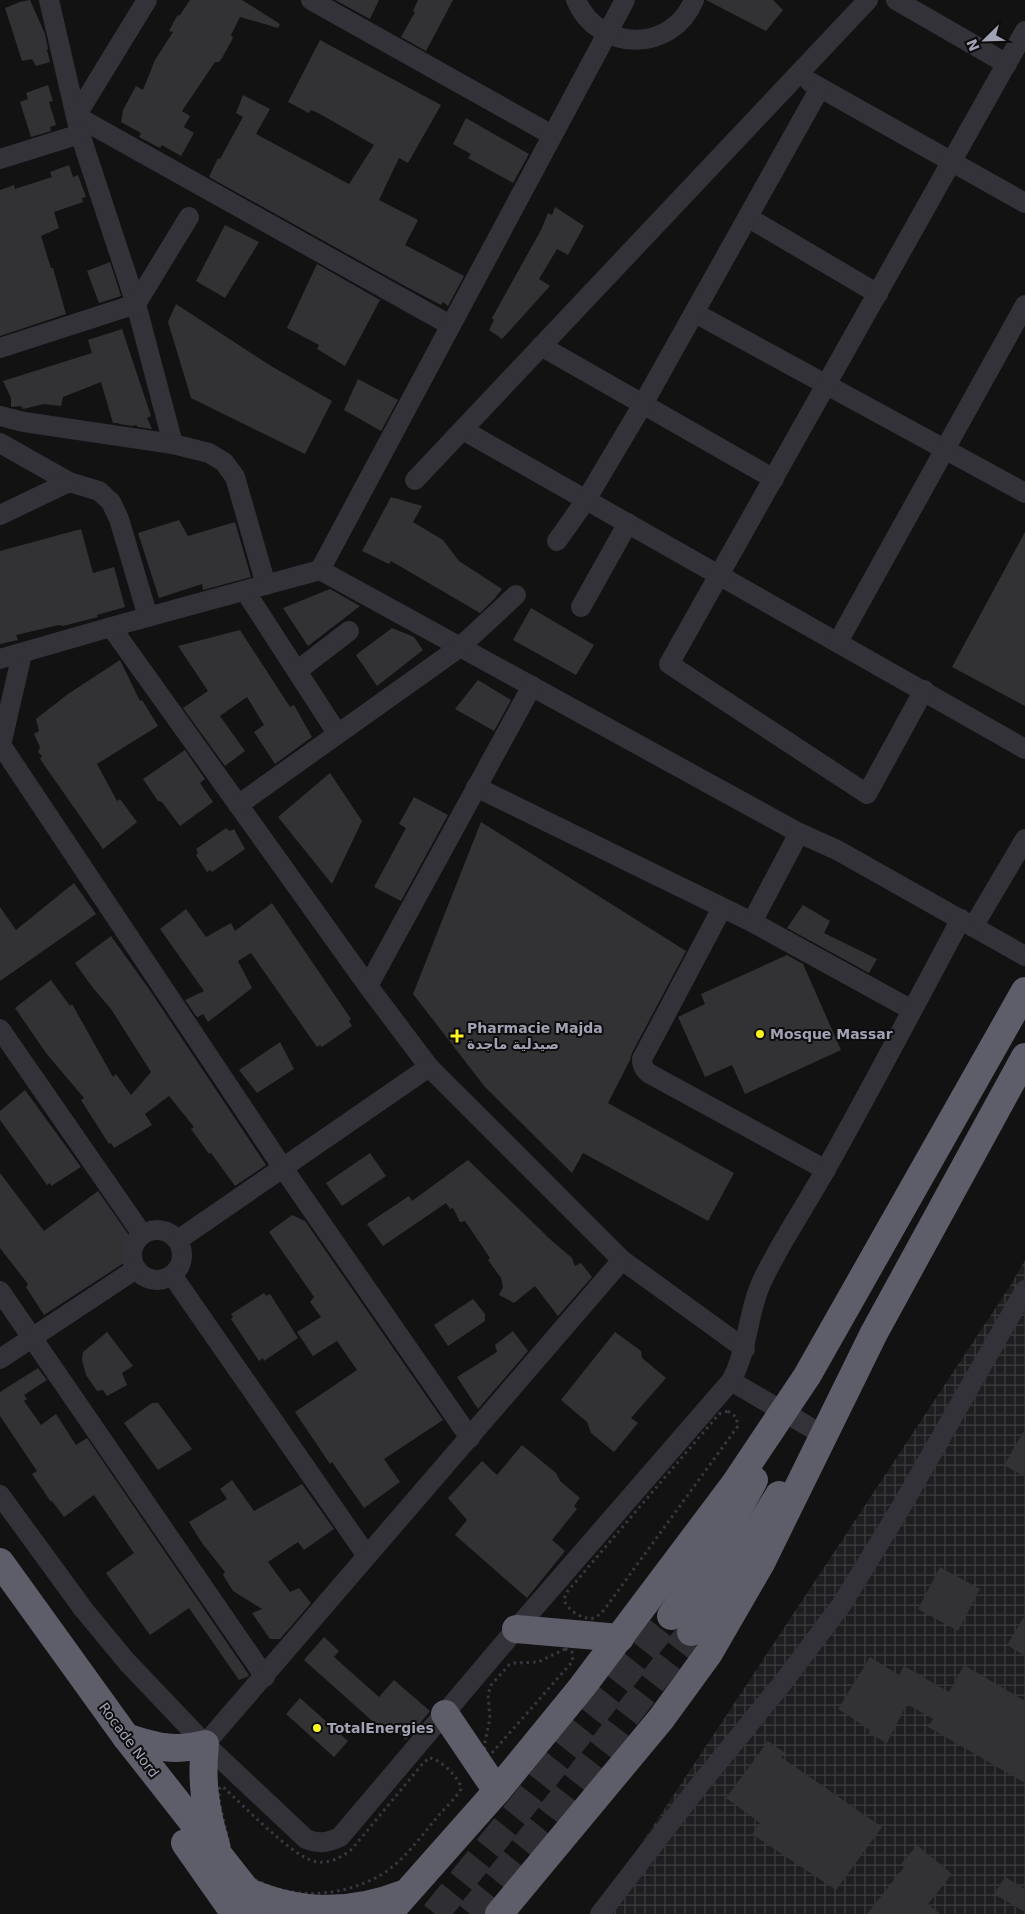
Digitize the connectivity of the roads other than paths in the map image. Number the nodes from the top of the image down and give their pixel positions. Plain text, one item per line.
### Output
1 (48, 0) edge
2 (147, 0) edge
3 (311, 0) edge
4 (576, 0) edge
5 (625, 0) edge
6 (694, 0) edge
7 (868, 0) edge
8 (896, 0) edge
9 (1025, 31) edge
10 (607, 34) junction
11 (1006, 64) junction
12 (798, 75) junction
13 (820, 88) junction
14 (78, 125) junction
15 (552, 135) junction
16 (0, 159) edge
17 (952, 162) junction
18 (1025, 203) edge
19 (189, 217) dead end
20 (749, 218) junction
21 (878, 294) junction
22 (136, 304) junction
23 (1025, 305) edge
24 (695, 313) junction
25 (450, 325) junction
26 (542, 346) junction
27 (0, 348) edge
28 (826, 385) junction
29 (643, 404) junction
30 (0, 416) edge
31 (463, 430) junction
32 (0, 443) edge
33 (173, 444) junction
34 (945, 449) junction
35 (774, 479) junction
36 (415, 480) dead end
37 (69, 482) junction
38 (1025, 493) edge
39 (586, 500) junction
40 (0, 515) edge
41 (628, 523) junction
42 (557, 541) dead end
43 (320, 570) junction
44 (720, 575) junction
45 (266, 584) junction
46 (245, 590) junction
47 (516, 595) dead end
48 (581, 607) dead end
49 (148, 617) junction
50 (111, 627) junction
51 (349, 632) dead end
52 (838, 642) junction
53 (460, 647) junction
54 (22, 654) junction
55 (0, 659) edge
56 (298, 671) junction
57 (532, 686) junction
58 (924, 690) junction
59 (337, 734) junction
60 (0, 745) edge
61 (1025, 748) edge
62 (476, 787) junction
63 (238, 805) junction
64 (799, 833) junction
65 (1025, 839) edge
66 (722, 908) junction
67 (752, 922) junction
68 (967, 923) junction
69 (1025, 956) edge
70 (368, 986) junction
71 (1025, 991) edge
72 (912, 1010) junction
73 (0, 1028) edge
74 (1025, 1057) edge
75 (429, 1067) junction
76 (283, 1168) junction
77 (826, 1170) junction
78 (142, 1234) junction
79 (178, 1240) junction
80 (622, 1260) junction
81 (136, 1269) junction
82 (172, 1275) junction
83 (1025, 1290) edge
84 (0, 1291) edge
85 (32, 1338) junction
86 (745, 1349) junction
87 (0, 1359) edge
88 (731, 1381) junction
89 (783, 1412) junction
90 (823, 1435) junction
91 (470, 1438) junction
92 (0, 1495) edge
93 (367, 1556) junction
94 (0, 1562) edge
95 (0, 1586) edge
96 (516, 1629) junction
97 (620, 1638) junction
98 (265, 1677) junction
99 (445, 1714) junction
100 (126, 1737) junction
101 (205, 1744) junction
102 (496, 1791) junction
103 (220, 1858) junction
104 (409, 1890) junction
105 (242, 1903) edge
106 (265, 1914) edge
107 (388, 1914) edge
108 (500, 1914) edge
109 (600, 1914) edge

1 - 14 street
2 - 14 street
3 - 15 street
4 - 10 street
5 - 10 street
6 - 10 street
7 - 12 street
8 - 11 street
9 - 11 street
10 - 15 street
11 - 17 street
12 - 13 street
12 - 26 street
13 - 17 street
13 - 20 street
14 - 16 street
14 - 22 street
14 - 25 street
15 - 25 street
17 - 18 street
17 - 21 street
19 - 22 street
20 - 21 street
20 - 24 street
21 - 28 street
22 - 27 street
22 - 33 street
23 - 34 street
24 - 28 street
24 - 29 street
25 - 43 street
26 - 29 street
26 - 31 street
28 - 34 street
28 - 35 street
29 - 35 street
29 - 39 street
30 - 33 street
31 - 36 street
31 - 39 street
32 - 37 street
33 - 45 street
34 - 38 street
34 - 52 street
35 - 44 street
37 - 40 street
37 - 49 street
39 - 41 street
39 - 42 street
41 - 44 street
41 - 48 street
43 - 45 street
43 - 53 street
44 - 52 street
44 - 58 street
45 - 46 street
46 - 49 street
46 - 56 street
47 - 53 street
49 - 50 street
50 - 54 street
50 - 63 street
51 - 56 street
52 - 58 street
53 - 57 street
53 - 59 street
54 - 55 street
54 - 60 street
56 - 59 street
57 - 62 street
57 - 64 street
58 - 61 street
59 - 63 street
60 - 76 street
62 - 66 street
62 - 70 street
63 - 70 street
64 - 67 street
64 - 68 street
65 - 68 street
66 - 67 street
66 - 77 street
67 - 72 street
68 - 69 street
68 - 72 street
70 - 75 street
71 - 89 highway
72 - 77 street
73 - 78 street
74 - 90 highway
75 - 76 street
75 - 80 street
76 - 79 street
76 - 91 street
77 - 86 street
78 - 79 street
78 - 81 street
79 - 82 street
80 - 86 street
80 - 91 street
81 - 82 street
81 - 85 street
82 - 93 street
83 - 109 street
84 - 85 street
85 - 87 street
85 - 98 street
86 - 88 street
88 - 89 street
88 - 96 street
89 - 90 street
89 - 90 highway
89 - 97 highway
90 - 108 highway
91 - 93 street
92 - 101 street
93 - 98 street
94 - 100 highway, Rocade Nord
95 - 105 highway, Rocade Nord
96 - 97 highway
96 - 99 street
97 - 102 highway
98 - 101 street
99 - 101 street
99 - 102 highway
100 - 101 highway
100 - 103 highway, Rocade Nord
101 - 103 highway
102 - 104 highway
103 - 105 highway, Rocade Nord
104 - 105 highway
104 - 107 highway
105 - 106 highway, Rocade Nord

